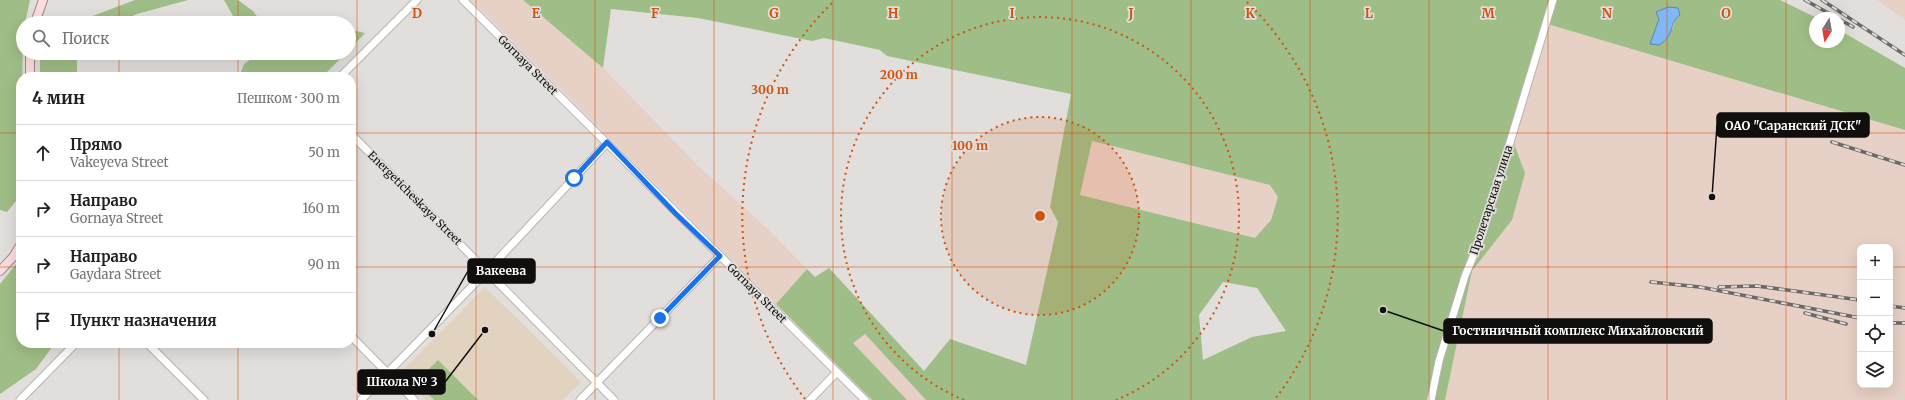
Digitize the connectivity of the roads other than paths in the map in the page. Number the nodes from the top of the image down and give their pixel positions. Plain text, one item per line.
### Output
1 (43, 0) edge
2 (417, 0) edge
3 (463, 0) edge
4 (1553, 0) edge
5 (37, 16) edge
6 (30, 60) edge
7 (30, 72) edge
8 (345, 72) edge
9 (356, 139) edge
10 (607, 142) junction
11 (16, 252) edge
12 (720, 256) junction
13 (0, 271) edge
14 (487, 271) junction
15 (356, 341) edge
16 (71, 348) edge
17 (152, 348) edge
18 (388, 372) junction
19 (836, 373) junction
20 (597, 383) junction
21 (20, 400) edge
22 (204, 400) edge
23 (361, 400) edge
24 (414, 400) edge
25 (580, 400) edge
26 (614, 400) edge
27 (810, 400) edge
28 (865, 400) edge
29 (1431, 400) edge

1 - 5 main road
2 - 8 street
3 - 10 street, Gornaya Street
4 - 29 street, Пролетарская улица
6 - 7 main road
9 - 14 street, Energeticheskaya Street
10 - 12 street, Gornaya Street
10 - 14 street
11 - 13 main road
12 - 19 street, Gornaya Street
12 - 20 street
14 - 18 street
14 - 20 street, Energeticheskaya Street
15 - 18 street
16 - 21 street
17 - 22 street
18 - 23 street
18 - 24 street
19 - 27 street
19 - 28 street, Gornaya Street
20 - 25 street
20 - 26 street, Energeticheskaya Street

